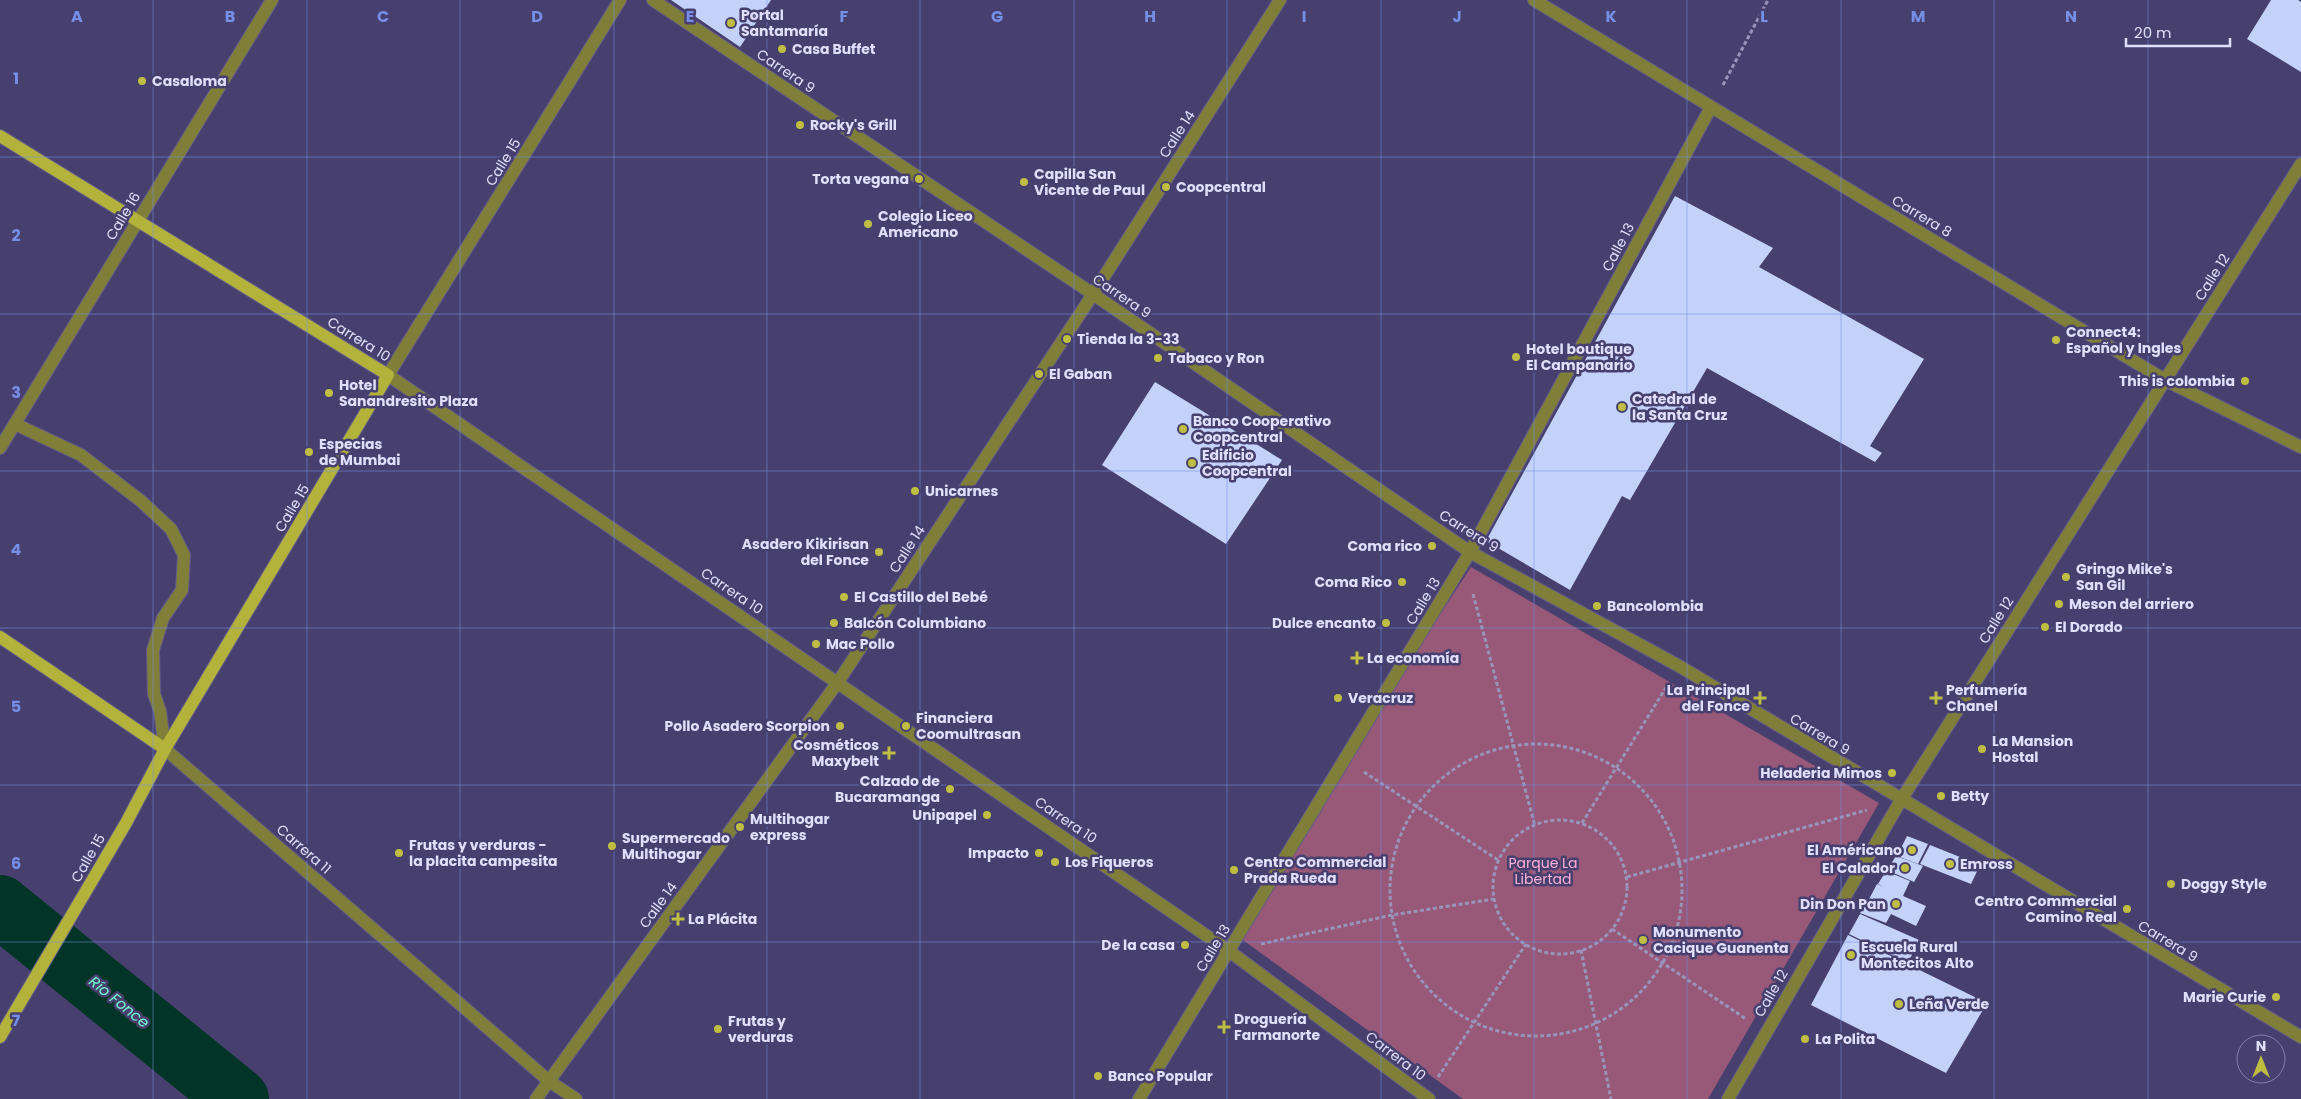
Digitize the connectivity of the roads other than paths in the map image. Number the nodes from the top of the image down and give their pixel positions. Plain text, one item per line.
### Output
1 (272, 0) edge
2 (620, 0) edge
3 (653, 0) edge
4 (1280, 0) edge
5 (1534, 0) edge
6 (1711, 107) junction
7 (0, 136) edge
8 (2301, 164) edge
9 (138, 221) junction
10 (1093, 294) junction
11 (388, 375) junction
12 (2165, 380) junction
13 (15, 424) junction
14 (2301, 447) edge
15 (0, 448) edge
16 (1467, 557) junction
17 (0, 637) edge
18 (838, 682) junction
19 (165, 749) junction
20 (1901, 800) junction
21 (1229, 950) junction
22 (0, 1037) edge
23 (2301, 1037) edge
24 (549, 1081) junction
25 (1427, 1098) edge
26 (536, 1099) edge
27 (576, 1099) edge
28 (1139, 1099) edge
29 (1728, 1099) edge

1 - 9 street, Calle 16
2 - 11 street, Calle 15
3 - 10 street, Carrera 9
4 - 10 street, Calle 14
5 - 6 street, Carrera 8
6 - 12 street, Carrera 8
6 - 16 street, Calle 13
7 - 9 main road, Carrera 10
8 - 12 street, Calle 12
9 - 11 main road, Carrera 10
9 - 13 street, Calle 16
10 - 16 street, Carrera 9
10 - 18 street, Calle 14
11 - 18 street, Carrera 10
11 - 19 main road, Calle 15
12 - 14 street, Carrera 8
12 - 20 street, Calle 12
13 - 15 street, Calle 16
13 - 19 street
16 - 20 street, Carrera 9
16 - 21 street, Calle 13
17 - 19 main road, Carrera 11
18 - 21 street, Carrera 10
18 - 24 street, Calle 14
19 - 22 main road, Calle 15
19 - 24 street, Carrera 11
20 - 23 street, Carrera 9
20 - 29 street, Calle 12
21 - 25 street, Carrera 10
21 - 28 street, Calle 13
24 - 26 street, Calle 14
24 - 27 street, Carrera 11

